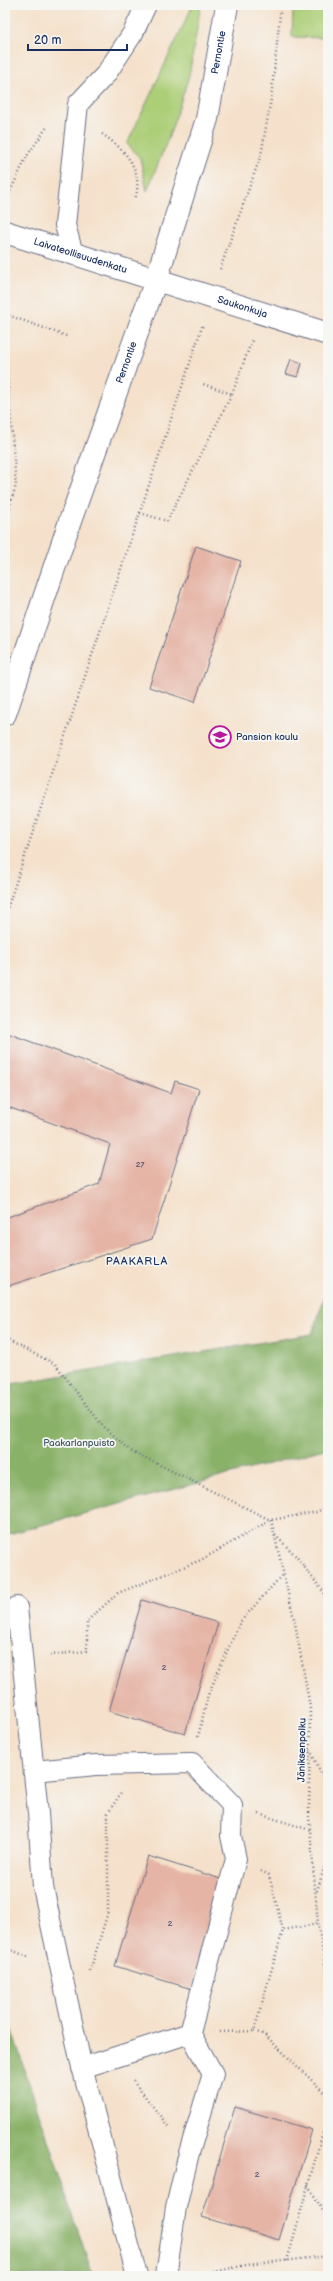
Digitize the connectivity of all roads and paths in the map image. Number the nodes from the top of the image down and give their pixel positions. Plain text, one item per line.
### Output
1 (146, 5) edge
2 (227, 5) edge
3 (282, 5) edge
4 (77, 112) junction
5 (136, 200) dead end
6 (5, 202) edge
7 (5, 232) edge
8 (72, 254) junction
9 (156, 280) junction
10 (211, 296) junction
11 (5, 314) edge
12 (328, 334) edge
13 (69, 337) dead end
14 (252, 342) dead end
15 (5, 348) edge
16 (203, 384) dead end
17 (232, 394) junction
18 (140, 513) junction
19 (5, 522) edge
20 (5, 714) edge
21 (5, 915) edge
22 (5, 1339) edge
23 (328, 1507) edge
24 (271, 1520) junction
25 (274, 1535) junction
26 (284, 1574) junction
27 (328, 1598) edge
28 (16, 1607) dead end
29 (22, 1658) junction
30 (309, 1747) junction
31 (192, 1762) junction
32 (139, 1763) junction
33 (34, 1772) junction
34 (328, 1788) edge
35 (232, 1806) junction
36 (310, 1830) junction
37 (328, 1855) edge
38 (236, 1859) junction
39 (316, 1894) junction
40 (318, 1924) junction
41 (283, 1930) junction
42 (328, 1982) edge
43 (65, 1988) junction
44 (254, 2031) junction
45 (190, 2033) junction
46 (115, 2057) junction
47 (82, 2068) junction
48 (328, 2096) edge
49 (328, 2119) edge
50 (189, 2153) junction
51 (308, 2184) junction
52 (328, 2220) edge
53 (328, 2256) edge
54 (287, 2261) junction
55 (137, 2276) edge
56 (166, 2276) edge
57 (194, 2276) edge

1 - 4 lane
2 - 9 street, Pernontie
3 - 10 path
4 - 5 path
4 - 6 path
4 - 8 lane
7 - 8 street, Laivateollisuudenkatu
8 - 9 street, Laivateollisuudenkatu
9 - 10 street, Saukonkuja
9 - 20 street, Pernontie
10 - 12 street, Saukonkuja
10 - 18 path
11 - 13 path
14 - 17 path
15 - 19 path
16 - 17 path
17 - 18 path
18 - 21 path
22 - 24 path
23 - 24 path
24 - 25 path, Jäniksenpolku
24 - 29 path
25 - 26 path, Jäniksenpolku
25 - 27 path
26 - 30 path, Jäniksenpolku
26 - 31 path
28 - 29 lane
29 - 33 lane
30 - 34 path
30 - 36 path, Jäniksenpolku
31 - 32 lane
31 - 35 lane
32 - 33 lane
32 - 43 path
33 - 43 lane
35 - 36 path
35 - 38 lane
36 - 39 path, Jäniksenpolku
37 - 39 path
38 - 41 path
38 - 45 lane
39 - 40 path, Jäniksenpolku
40 - 41 path
40 - 42 path, Jäniksenpolku
41 - 44 path
43 - 47 lane
44 - 45 path
44 - 48 path
45 - 46 lane
45 - 50 lane
46 - 47 lane
46 - 50 path
47 - 55 lane
49 - 51 path
50 - 56 lane
51 - 52 path
51 - 54 path
53 - 54 path
54 - 57 path

